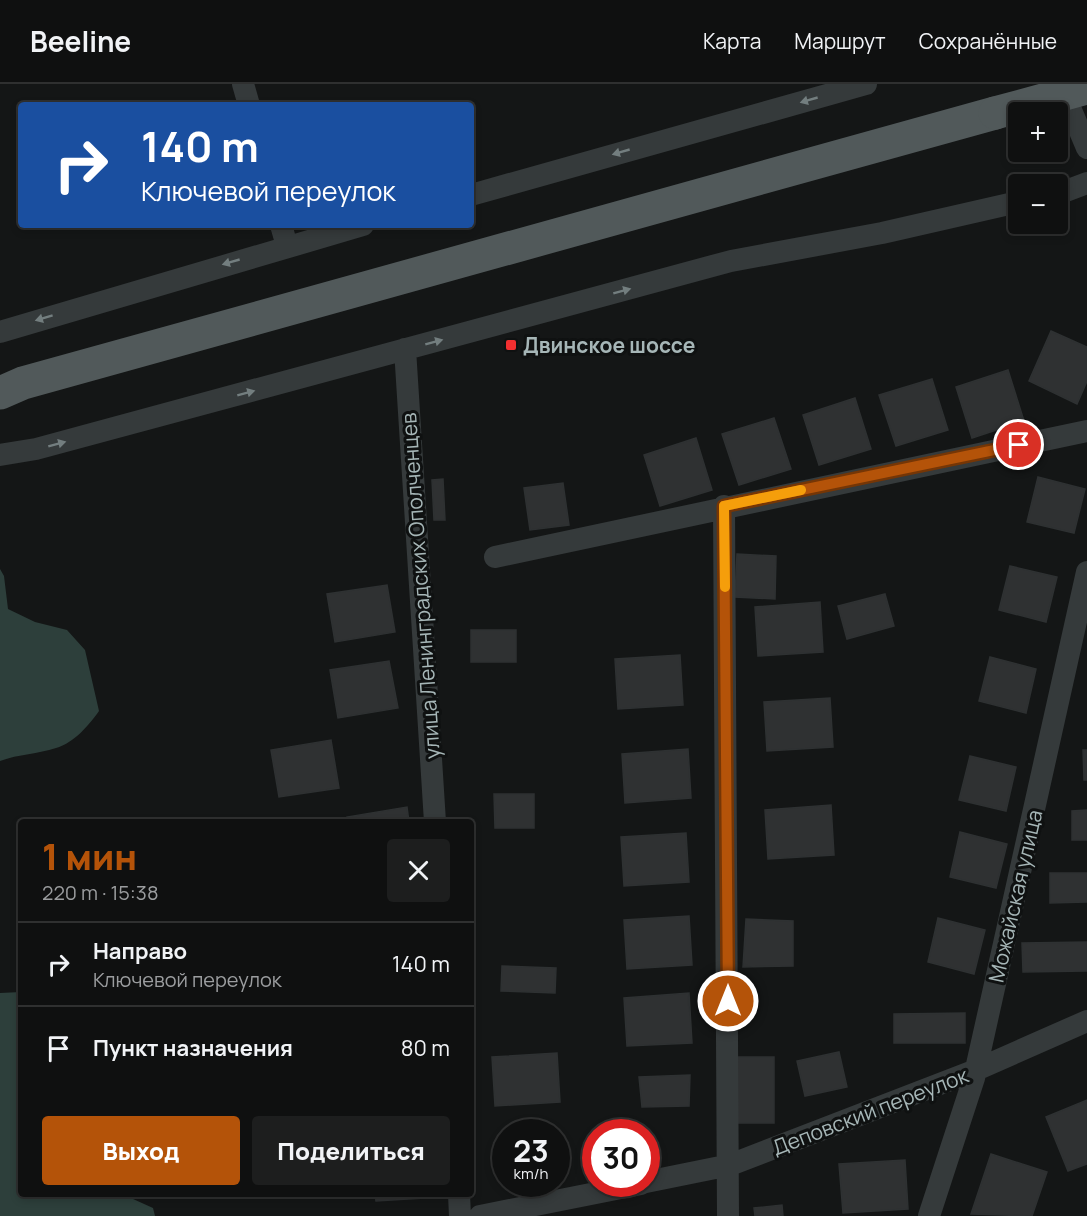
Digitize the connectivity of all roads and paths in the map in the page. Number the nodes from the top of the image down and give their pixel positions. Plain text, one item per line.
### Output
1 (243, 84) edge
2 (866, 84) edge
3 (1060, 84) edge
4 (1087, 88) edge
5 (248, 102) edge
6 (1087, 148) edge
7 (1087, 183) edge
8 (1068, 190) edge
9 (474, 194) edge
10 (1008, 204) edge
11 (341, 228) edge
12 (284, 236) edge
13 (0, 332) edge
14 (405, 349) junction
15 (8, 387) edge
16 (1087, 431) edge
17 (0, 455) edge
18 (724, 506) junction
19 (495, 557) dead end
20 (1087, 572) edge
21 (435, 819) edge
22 (1087, 1021) edge
23 (976, 1070) junction
24 (730, 1166) junction
25 (660, 1179) edge
26 (582, 1196) edge
27 (459, 1197) edge
28 (460, 1216) edge
29 (480, 1216) edge
30 (728, 1216) edge
31 (929, 1216) edge

1 - 5 street
2 -> 9 street
3 - 6 street
4 - 15 main road, bridge
7 - 8 street
14 -> 10 street
11 - 12 street
12 -> 13 street
17 -> 14 street
14 - 21 street, улица Ленинградских Ополченцев
16 - 18 street
18 - 19 street
18 - 24 street
20 - 23 street, Можайская улица
22 - 23 street, Деповский переулок
23 - 24 street, Деповский переулок
23 - 31 street, Можайская улица
24 - 25 street, Деповский переулок
24 - 30 street
26 - 29 street
27 - 28 street

